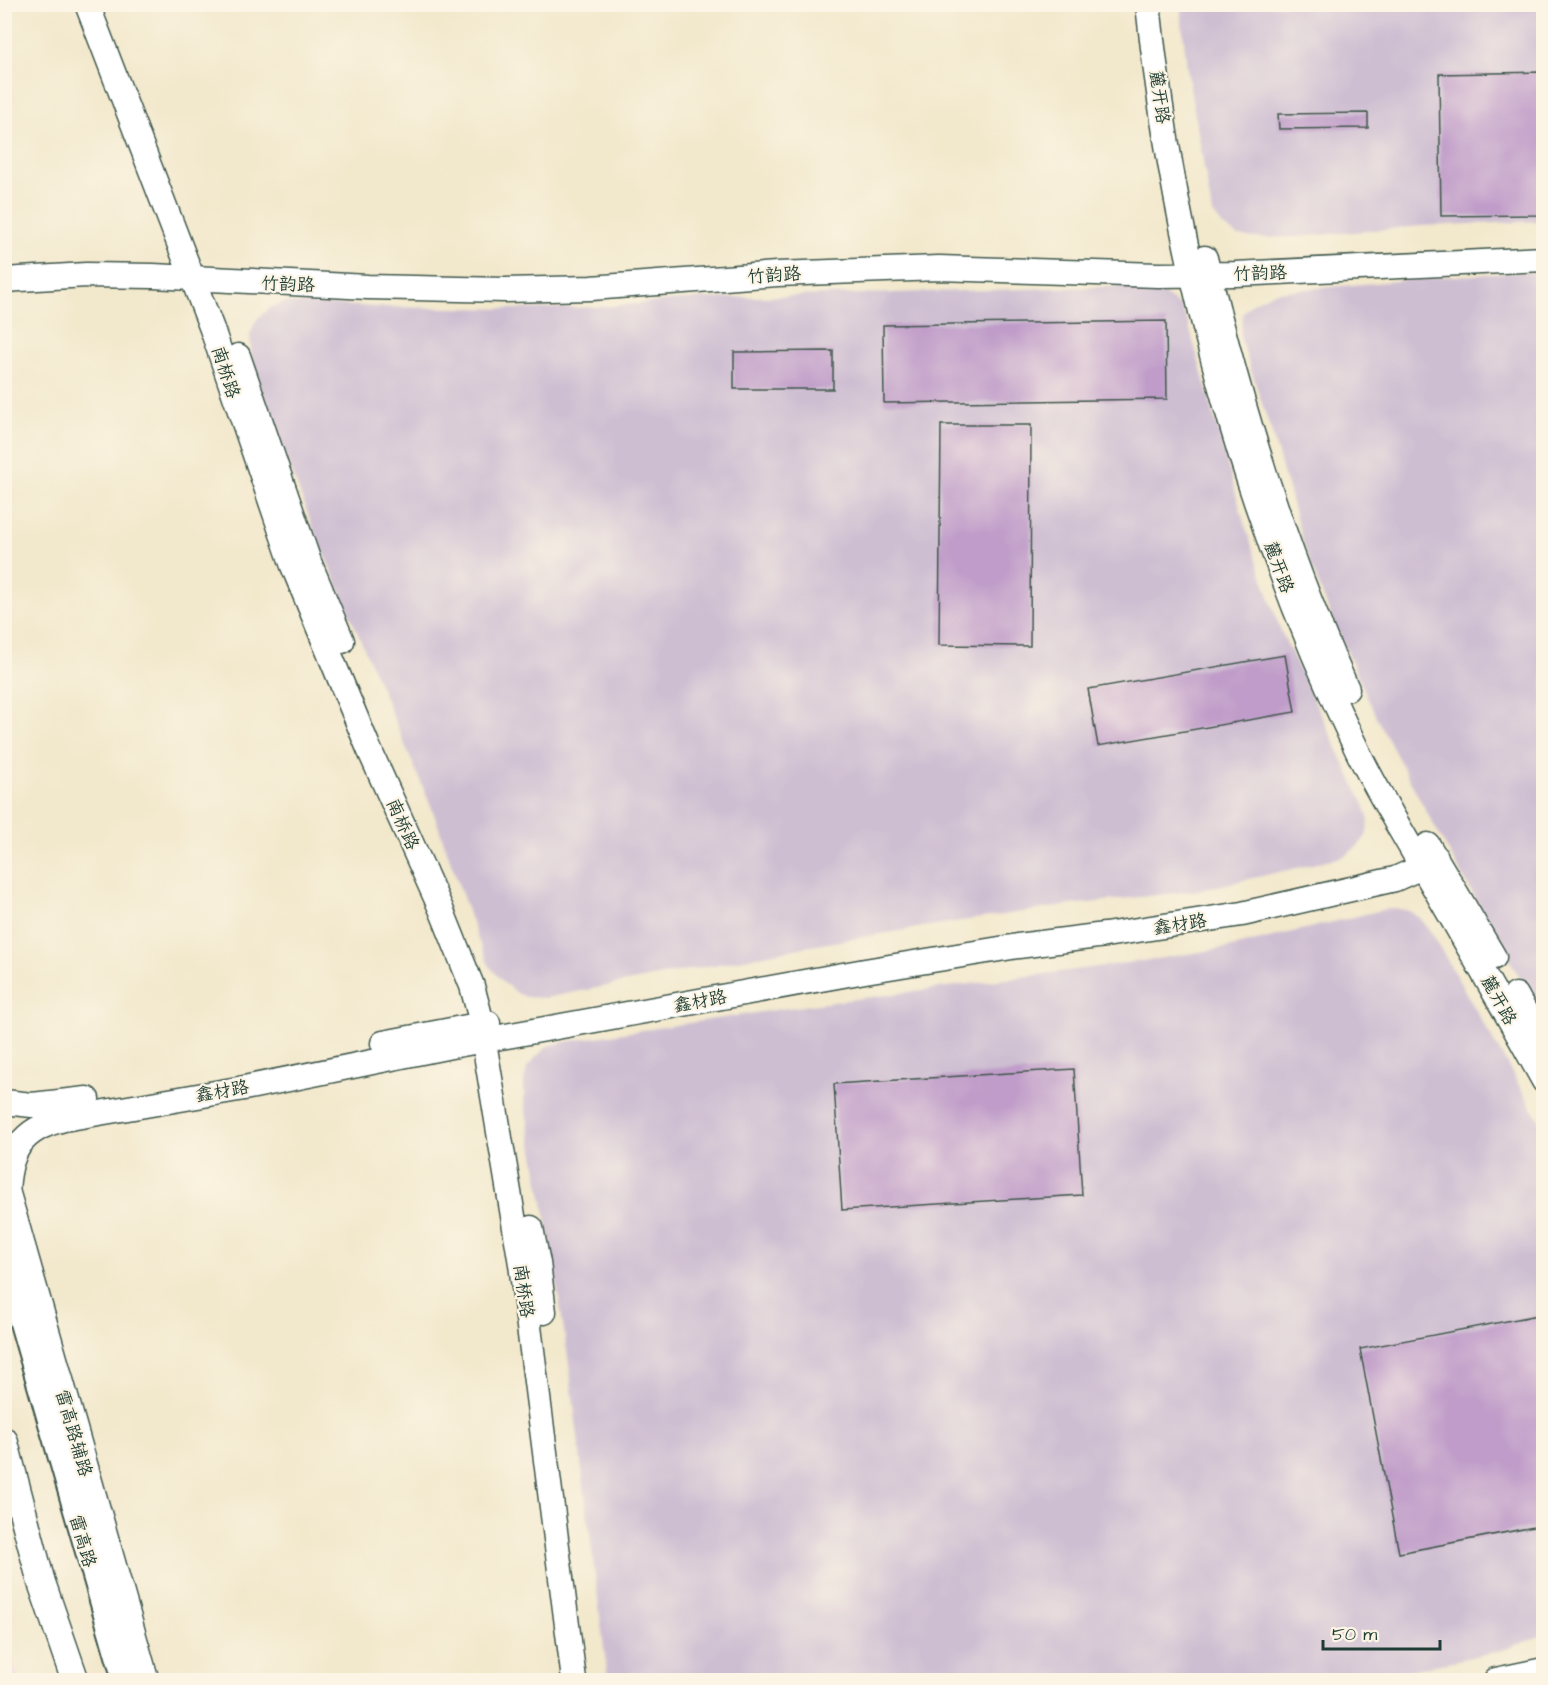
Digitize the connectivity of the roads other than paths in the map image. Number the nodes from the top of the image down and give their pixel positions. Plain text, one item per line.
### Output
1 (87, 4) edge
2 (105, 4) edge
3 (1148, 4) edge
4 (1164, 4) edge
5 (1544, 243) edge
6 (1544, 259) edge
7 (4, 265) edge
8 (1199, 266) junction
9 (199, 271) junction
10 (4, 280) edge
11 (1425, 855) junction
12 (489, 1031) junction
13 (1544, 1046) edge
14 (1544, 1082) edge
15 (4, 1102) edge
16 (6, 1190) edge
17 (4, 1264) edge
18 (4, 1296) edge
19 (4, 1441) edge
20 (1544, 1670) edge
21 (75, 1680) edge
22 (115, 1680) edge
23 (124, 1680) edge
24 (145, 1680) edge
25 (574, 1680) edge
26 (590, 1680) edge
27 (1496, 1680) edge

1 - 9 main road, 南桥路
2 - 9 main road, 南桥路
3 - 8 main road, 麓开路
4 - 8 main road, 麓开路
5 - 8 main road, 竹韵路
6 - 8 main road, 竹韵路
7 - 9 main road, 竹韵路
8 - 9 main road, 竹韵路
8 - 11 main road, 麓开路
9 - 10 main road, 竹韵路
9 - 12 main road, 南桥路
11 - 12 main road, 鑫材路
11 - 13 main road, 麓开路
11 - 14 main road, 麓开路
12 - 15 main road, 鑫材路
12 - 16 main road, 鑫材路
12 - 25 main road, 南桥路
12 - 26 main road, 南桥路
16 - 24 main road, 雷高路辅路
17 - 23 street, 雷高路
18 - 22 street, 雷高路
19 - 21 main road
20 - 27 main road

